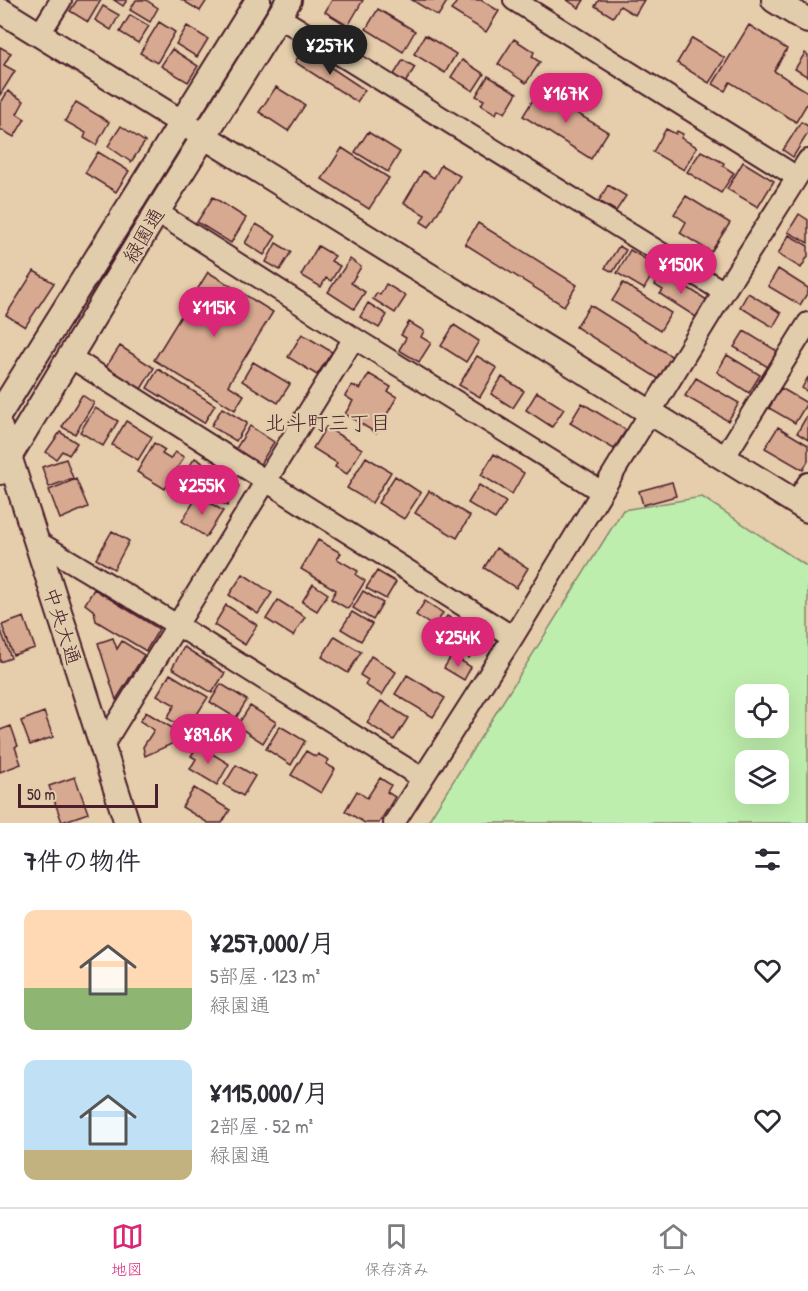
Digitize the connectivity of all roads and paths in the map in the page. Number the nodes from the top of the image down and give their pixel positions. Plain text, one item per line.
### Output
1 (61, 0) edge
2 (258, 0) edge
3 (514, 0) edge
4 (774, 0) edge
5 (284, 8) edge
6 (0, 10) edge
7 (808, 21) edge
8 (39, 35) junction
9 (181, 122) junction
10 (204, 137) junction
11 (803, 168) edge
12 (157, 212) junction
13 (724, 292) junction
14 (808, 322) edge
15 (354, 338) junction
16 (70, 357) junction
17 (0, 413) edge
18 (651, 413) junction
19 (0, 428) edge
20 (724, 458) junction
21 (5, 464) edge
22 (265, 482) junction
23 (602, 492) junction
24 (804, 498) edge
25 (35, 540) junction
26 (177, 625) junction
27 (513, 637) junction
28 (102, 747) junction
29 (422, 778) junction
30 (127, 823) edge
31 (394, 823) edge

1 - 8 street
2 - 9 street, 緑園通
3 - 11 street
4 - 7 street
5 - 10 street, 緑園通
5 - 13 street
6 - 8 street
8 - 9 street
9 - 10 street
9 - 17 street, 緑園通
10 - 12 street, 緑園通
10 - 18 street
11 - 13 street
12 - 15 street
12 - 16 street, 緑園通
13 - 18 street
14 - 20 street
15 - 22 street
15 - 23 street
16 - 21 street, 緑園通
16 - 22 street
18 - 20 street
18 - 23 street
19 - 21 street, 中央大通
20 - 24 street
21 - 25 street, 中央大通
22 - 26 street
22 - 27 street
23 - 27 street
25 - 26 street
25 - 28 street, 中央大通
26 - 28 street
26 - 29 street
27 - 29 street
28 - 30 street, 中央大通
29 - 31 street

